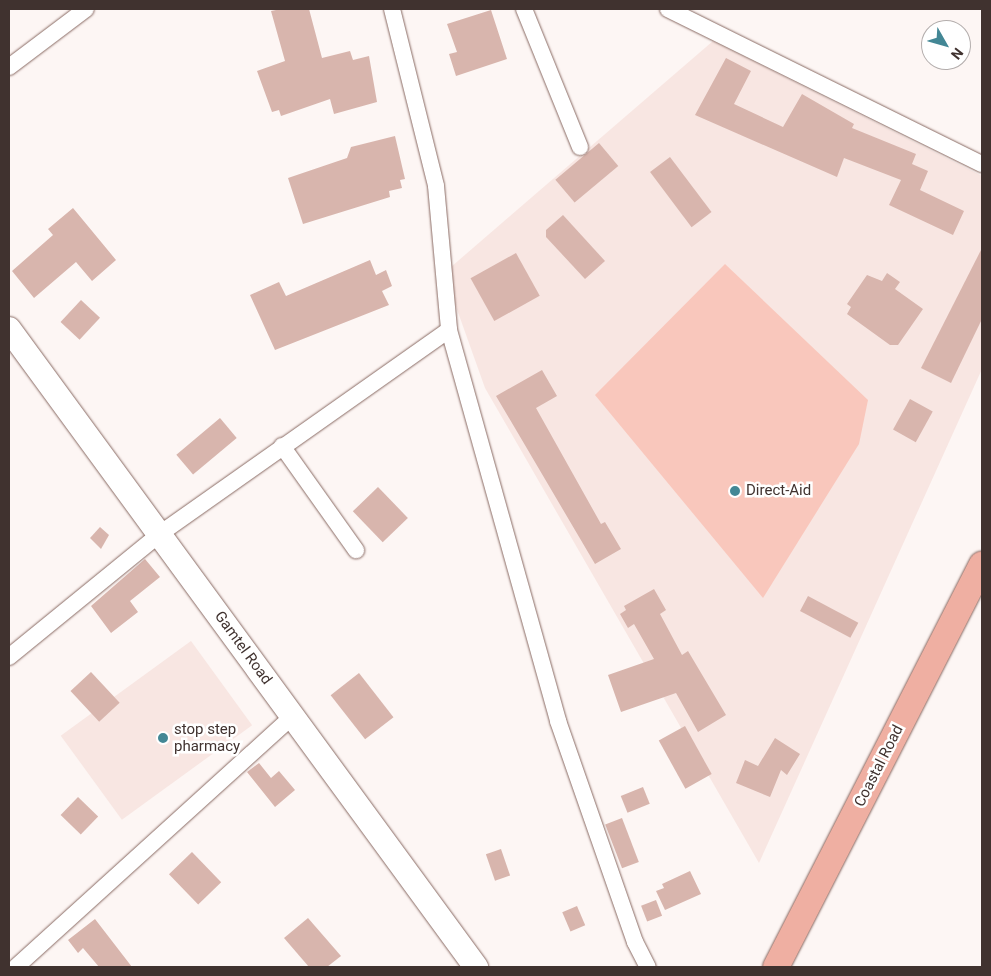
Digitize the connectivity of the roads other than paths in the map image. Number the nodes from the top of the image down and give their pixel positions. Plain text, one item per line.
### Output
1 (86, 9) edge
2 (392, 9) edge
3 (524, 9) edge
4 (668, 9) edge
5 (9, 67) edge
6 (580, 147) dead end
7 (982, 164) edge
8 (9, 329) edge
9 (449, 330) junction
10 (282, 446) junction
11 (160, 533) junction
12 (356, 550) dead end
13 (982, 565) edge
14 (9, 657) edge
15 (293, 716) junction
16 (16, 967) edge
17 (476, 967) edge
18 (648, 967) edge
19 (776, 967) edge

1 - 5 street
2 - 9 street
3 - 6 street
4 - 7 street
8 - 11 street, Gamtel Road
9 - 10 street
9 - 18 street
10 - 11 street
10 - 12 street
11 - 14 street
11 - 15 street, Gamtel Road
13 - 19 main road, Coastal Road
15 - 16 street
15 - 17 street, Gamtel Road

